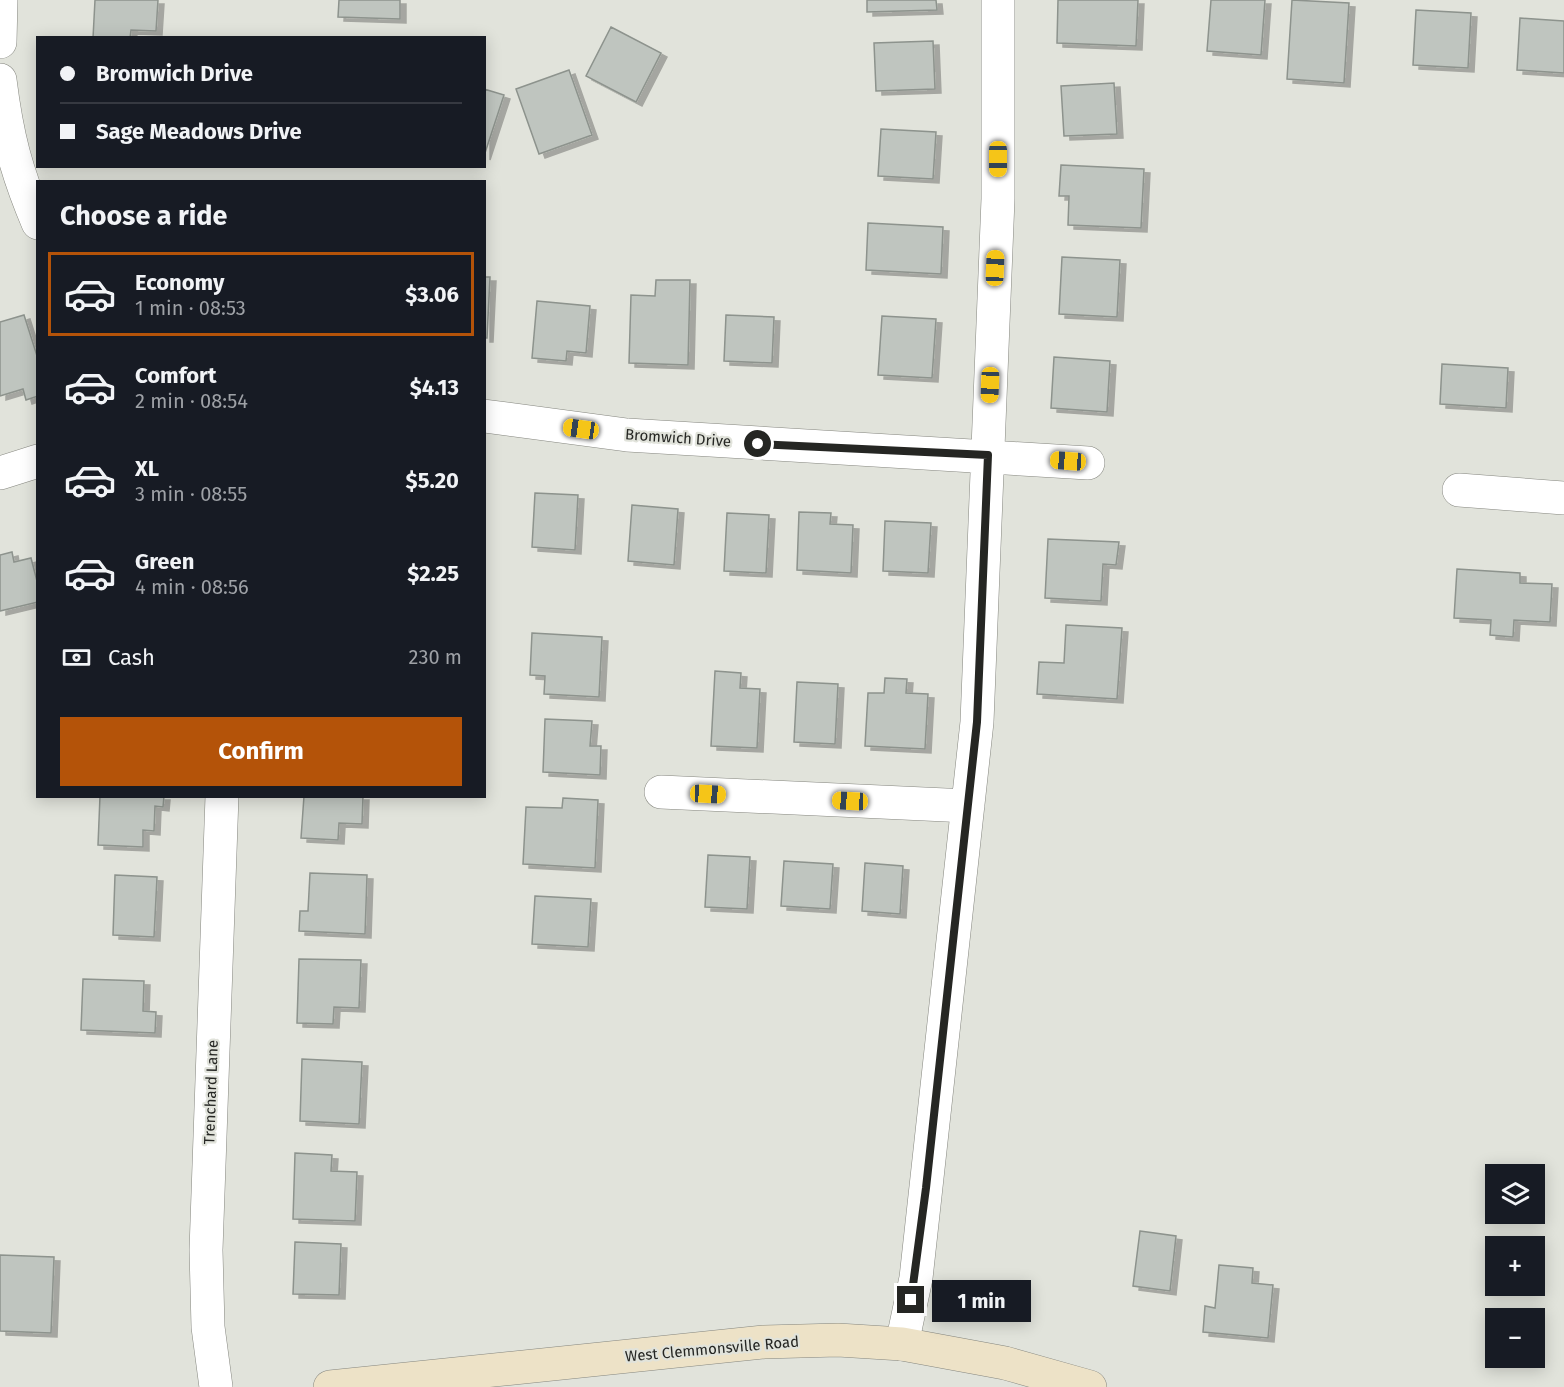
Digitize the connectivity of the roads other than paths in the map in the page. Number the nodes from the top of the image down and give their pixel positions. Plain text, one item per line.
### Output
1 (1, 0) edge
2 (998, 0) edge
3 (0, 42) edge
4 (0, 80) edge
5 (36, 218) edge
6 (486, 416) edge
7 (988, 455) junction
8 (36, 462) edge
9 (1088, 463) dead end
10 (0, 473) edge
11 (1459, 490) dead end
12 (1564, 498) edge
13 (661, 792) dead end
14 (222, 798) edge
15 (968, 806) junction
16 (902, 1344) junction
17 (216, 1387) edge
18 (330, 1387) edge
19 (1090, 1387) edge

1 - 3 street
2 - 7 street
4 - 5 street
6 - 7 street, Bromwich Drive
7 - 9 street, Bromwich Drive
7 - 15 street
8 - 10 street
11 - 12 street
13 - 15 street
14 - 17 street, Trenchard Lane
15 - 16 street
16 - 18 main road, West Clemmonsville Road
16 - 19 main road, West Clemmonsville Road

